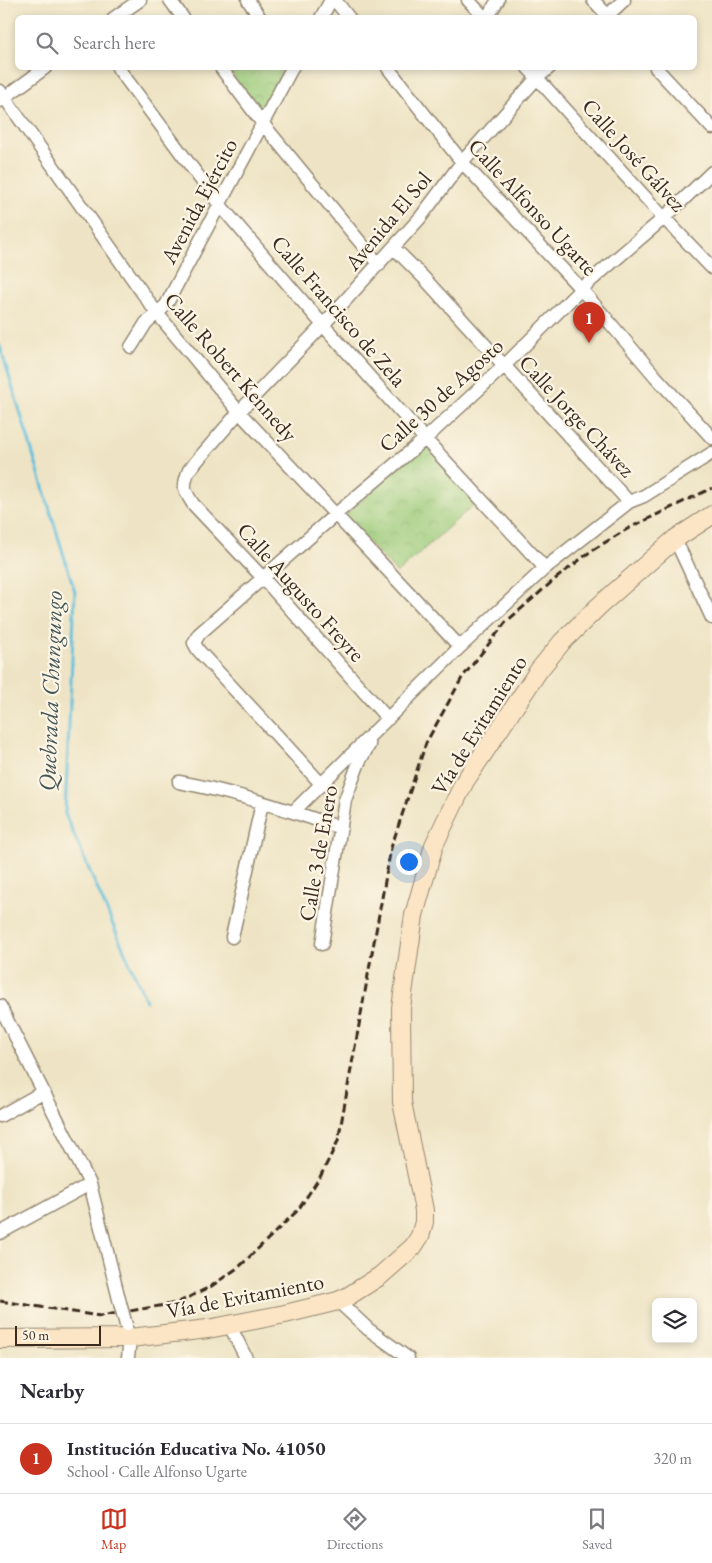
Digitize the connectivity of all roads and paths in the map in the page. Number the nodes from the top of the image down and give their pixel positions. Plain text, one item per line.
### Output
1 (140, 0) edge
2 (170, 0) edge
3 (248, 0) edge
4 (331, 0) edge
5 (335, 0) edge
6 (468, 0) edge
7 (498, 0) edge
8 (593, 0) edge
9 (624, 0) edge
10 (118, 15) edge
11 (181, 15) edge
12 (258, 15) edge
13 (323, 15) edge
14 (347, 15) edge
15 (483, 15) edge
16 (488, 15) edge
17 (606, 15) edge
18 (610, 15) edge
19 (42, 70) edge
20 (119, 70) edge
21 (222, 70) edge
22 (291, 70) edge
23 (390, 70) edge
24 (530, 70) edge
25 (547, 70) edge
26 (658, 70) edge
27 (537, 78) junction
28 (2, 97) edge
29 (263, 124) junction
30 (712, 128) edge
31 (462, 162) junction
32 (712, 172) edge
33 (219, 204) junction
34 (664, 218) junction
35 (394, 248) junction
36 (379, 265) junction
37 (712, 268) edge
38 (581, 289) junction
39 (156, 312) junction
40 (323, 325) junction
41 (131, 346) dead end
42 (504, 366) junction
43 (239, 412) junction
44 (712, 438) edge
45 (425, 439) junction
46 (712, 453) edge
47 (185, 491) joint
48 (628, 502) junction
49 (336, 514) junction
50 (712, 515) edge
51 (675, 539) junction
52 (545, 568) junction
53 (263, 578) junction
54 (712, 618) edge
55 (460, 647) junction
56 (388, 719) junction
57 (179, 782) dead end
58 (322, 785) junction
59 (262, 803) junction
60 (292, 812) junction
61 (341, 828) junction
62 (232, 936) dead end
63 (322, 944) dead end
64 (0, 1006) edge
65 (43, 1092) junction
66 (0, 1116) edge
67 (90, 1184) junction
68 (0, 1232) edge
69 (338, 1301) junction
70 (229, 1324) junction
71 (128, 1332) junction
72 (0, 1339) edge
73 (128, 1358) edge
74 (246, 1358) edge
75 (408, 1358) edge

1 - 10 street
2 - 11 street
3 - 12 street
4 - 13 street
5 - 14 street
6 - 15 street
7 - 16 street
8 - 17 street
9 - 18 street
19 - 28 street
20 - 33 street, Calle Francisco de Zela
21 - 29 street
22 - 29 street, Avenida Ejército
23 - 31 street, Calle Alfonso Ugarte
24 - 27 street, Calle José Gálvez
25 - 27 street, Avenida El Sol
26 - 30 street
27 - 31 street, Avenida El Sol
27 - 34 street, Calle José Gálvez
28 - 39 street, Calle Robert Kennedy
29 - 33 street, Avenida Ejército
29 - 36 street
31 - 35 street, Avenida El Sol
31 - 38 street, Calle Alfonso Ugarte
32 - 34 street, Calle 30 de Agosto
33 - 39 street, Avenida Ejército
33 - 40 street, Calle Francisco de Zela
34 - 37 street, Calle José Gálvez
34 - 38 street, Calle 30 de Agosto
35 - 36 street, Avenida El Sol
35 - 42 street, Calle Jorge Chávez
36 - 40 street, Avenida El Sol
38 - 42 street, Calle 30 de Agosto
38 - 44 street, Calle Alfonso Ugarte
39 - 41 street, Avenida Ejército
39 - 43 street, Calle Robert Kennedy
40 - 43 street, Avenida El Sol
40 - 45 street, Calle Francisco de Zela
42 - 45 street, Calle 30 de Agosto
42 - 48 street, Calle Jorge Chávez
43 - 47 street, Avenida El Sol
43 - 49 street, Calle Robert Kennedy
45 - 49 street, Calle 30 de Agosto
45 - 52 street, Calle Francisco de Zela
46 - 48 street
47 - 53 street, Calle Augusto Freyre
48 - 52 street
49 - 53 street, Calle 30 de Agosto
49 - 55 street, Calle Robert Kennedy
50 - 51 main road, Vía de Evitamiento
51 - 54 street
51 - 69 main road, Vía de Evitamiento
52 - 55 street
53 - 56 street, Calle Augusto Freyre
53 - 58 street, Calle 30 de Agosto
55 - 56 street
56 - 58 street
56 - 61 street, Calle 3 de Enero
57 - 59 street
58 - 60 street
59 - 60 street
59 - 62 street
60 - 61 street
61 - 63 street, Calle 3 de Enero
64 - 65 street
65 - 66 street
65 - 67 street
67 - 68 street
67 - 71 street, bridge
69 - 70 main road, Vía de Evitamiento
69 - 75 street
70 - 71 main road, Vía de Evitamiento
70 - 74 street
71 - 72 main road, Vía de Evitamiento
71 - 73 street

